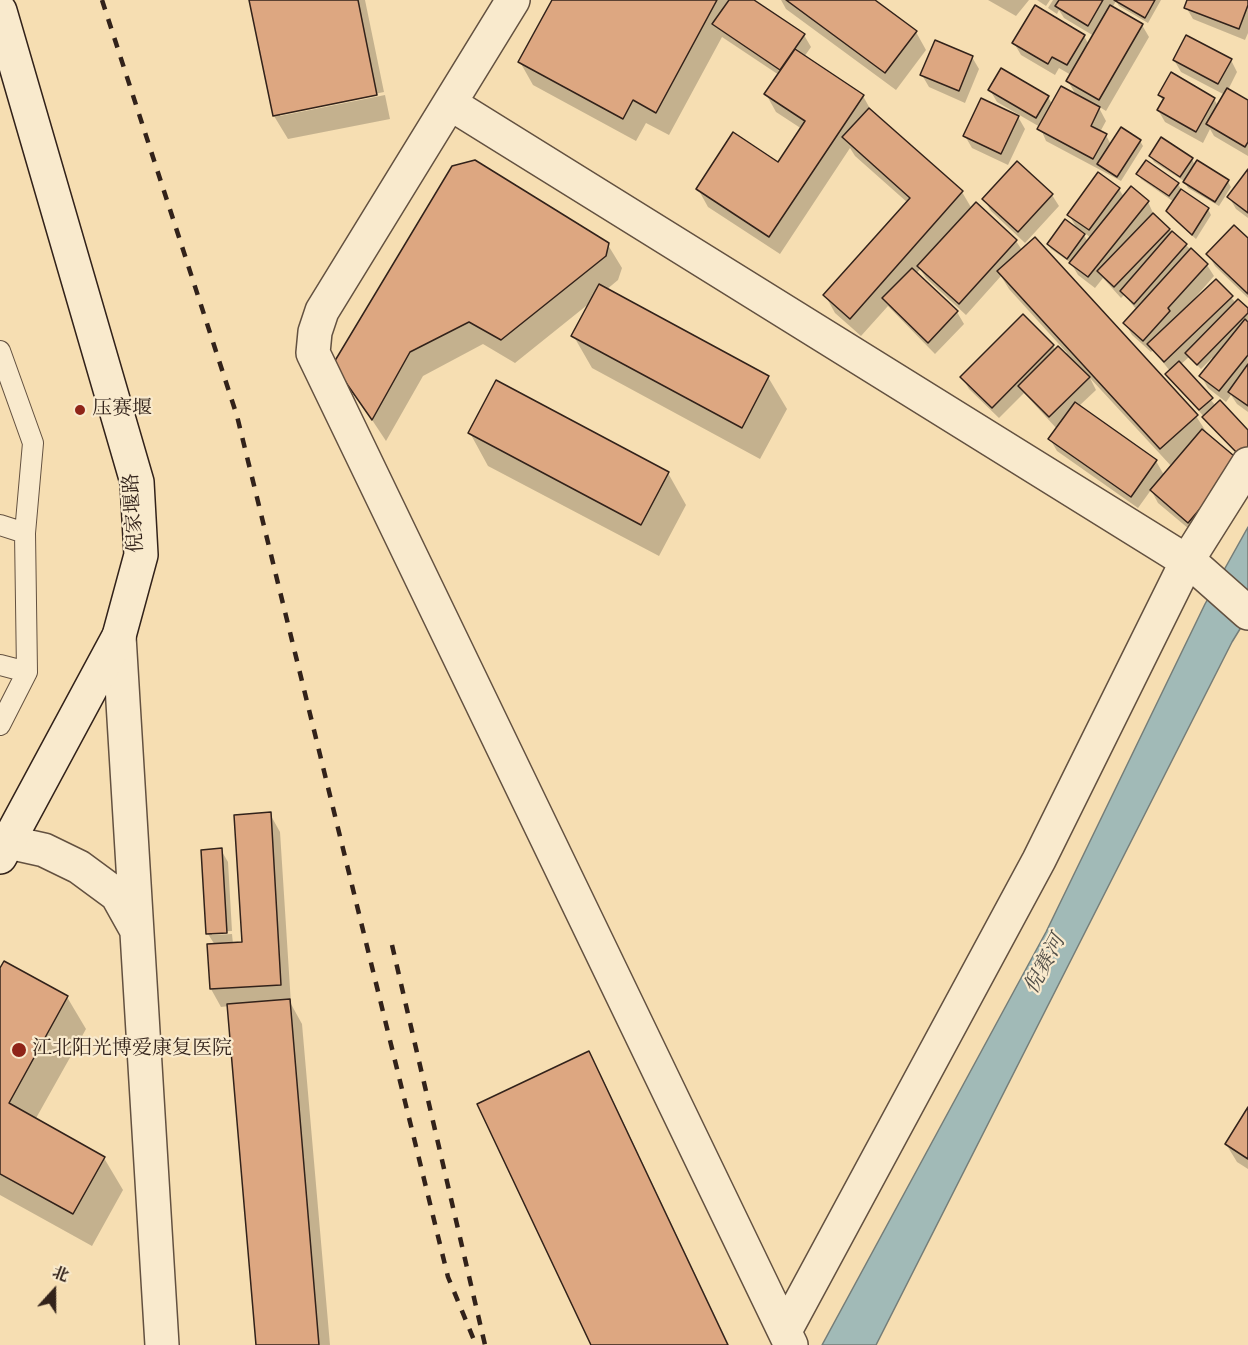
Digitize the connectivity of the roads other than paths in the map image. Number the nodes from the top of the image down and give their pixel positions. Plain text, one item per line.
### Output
1 (513, 0) edge
2 (0, 11) edge
3 (451, 104) junction
4 (0, 351) edge
5 (1248, 464) edge
6 (0, 525) edge
7 (26, 533) junction
8 (1192, 564) junction
9 (1248, 613) edge
10 (119, 636) junction
11 (0, 665) edge
12 (27, 672) junction
13 (0, 725) edge
14 (4, 849) edge
15 (137, 931) junction
16 (788, 1338) edge
17 (162, 1345) edge

1 - 3 street
2 - 10 street, 倪家堰路
3 - 8 street
3 - 16 street
4 - 7 lane
5 - 8 street
6 - 7 lane
7 - 12 lane
8 - 9 street
8 - 16 street
10 - 14 street, 倪家堰路
10 - 15 street
11 - 12 lane
12 - 13 lane
14 - 15 street
15 - 17 street

